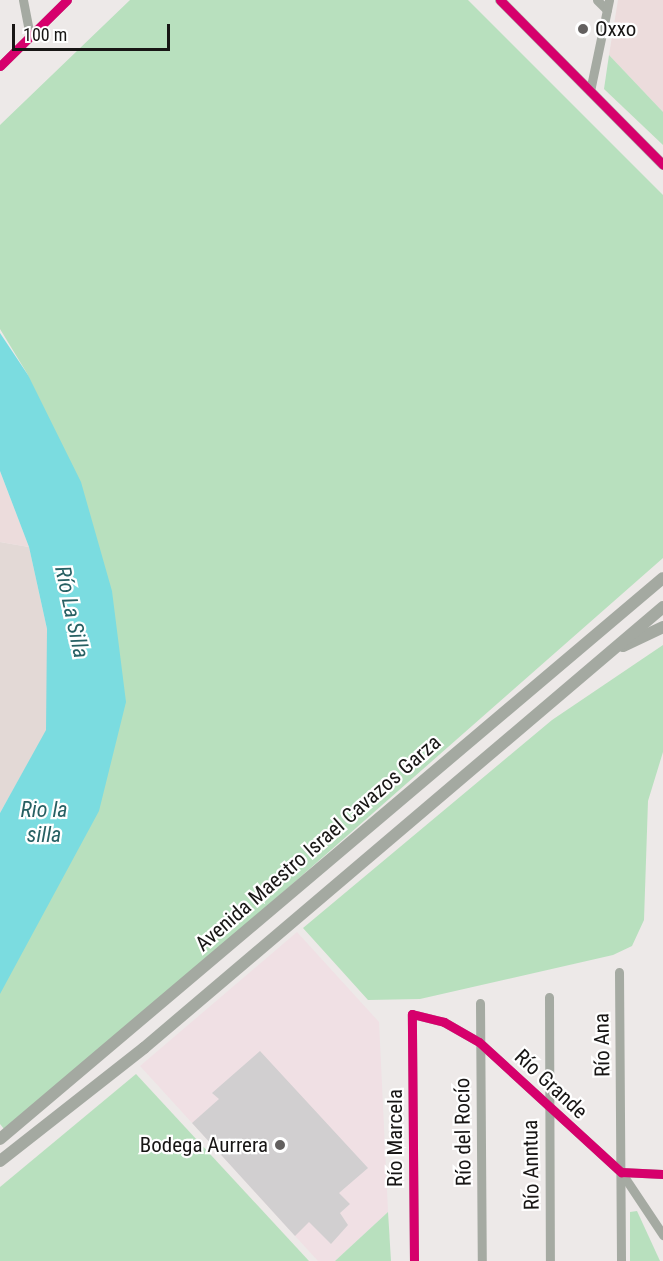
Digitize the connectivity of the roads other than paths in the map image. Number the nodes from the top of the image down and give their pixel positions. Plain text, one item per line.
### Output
1 (23, 0) edge
2 (67, 0) edge
3 (500, 0) edge
4 (597, 0) edge
5 (608, 5) edge
6 (30, 36) junction
7 (0, 66) edge
8 (590, 91) junction
9 (663, 165) edge
10 (663, 578) edge
11 (663, 607) edge
12 (663, 627) edge
13 (608, 652) junction
14 (414, 787) junction
15 (395, 833) junction
16 (619, 972) dead end
17 (549, 997) dead end
18 (480, 1003) dead end
19 (412, 1014) joint
20 (120, 1040) junction
21 (479, 1042) junction
22 (111, 1074) junction
23 (549, 1108) junction
24 (0, 1140) edge
25 (1, 1160) edge
26 (621, 1172) junction
27 (663, 1174) edge
28 (663, 1221) edge
29 (663, 1234) edge
30 (414, 1261) edge
31 (482, 1261) edge
32 (550, 1261) edge
33 (621, 1261) edge

1 - 6 street
2 - 6 street
3 - 8 street
4 - 5 street
5 - 8 street
6 - 7 street
8 - 9 street
10 - 14 main road, Avenida Maestro Israel Cavazos Garza
11 - 13 main road, Avenida Maestro Israel Cavazos Garza
12 - 13 main road
13 - 15 main road, Avenida Maestro Israel Cavazos Garza
14 - 15 main road
14 - 20 main road, Avenida Maestro Israel Cavazos Garza
15 - 22 main road, Avenida Maestro Israel Cavazos Garza
16 - 26 street, Río Ana
17 - 23 street, Río Anntua
18 - 21 street, Río del Rocío
19 - 21 street, Río Grande
19 - 30 street, Río Marcela
20 - 22 main road
20 - 24 main road, Avenida Maestro Israel Cavazos Garza
21 - 23 street, Río Grande
21 - 31 street, Río del Rocío
22 - 25 main road, Avenida Maestro Israel Cavazos Garza
23 - 26 street, Río Grande
23 - 32 street, Río Anntua
26 - 27 street
26 - 29 street
26 - 33 street, Río Ana
28 - 29 street

